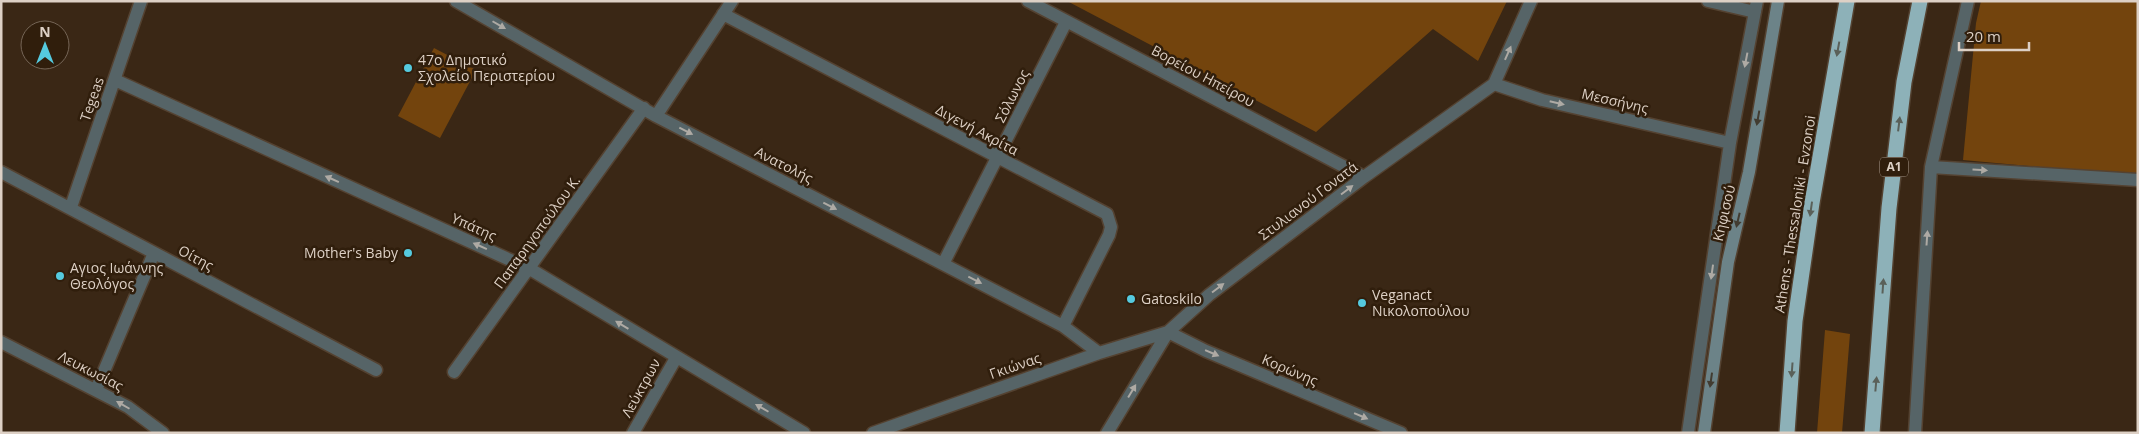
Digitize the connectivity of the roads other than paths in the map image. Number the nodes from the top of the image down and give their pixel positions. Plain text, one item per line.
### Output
1 (141, 1) edge
2 (456, 1) edge
3 (732, 1) edge
4 (1028, 1) edge
5 (1531, 1) edge
6 (1708, 1) edge
7 (1778, 1) edge
8 (1847, 1) edge
9 (1920, 1) edge
10 (1968, 1) edge
11 (1756, 7) edge
12 (723, 14) junction
13 (1066, 22) junction
14 (115, 80) junction
15 (1494, 84) junction
16 (644, 108) junction
17 (656, 116) junction
18 (1730, 143) junction
19 (997, 158) junction
20 (1932, 167) junction
21 (1, 172) edge
22 (1364, 178) junction
23 (2138, 180) edge
24 (71, 207) junction
25 (154, 253) junction
26 (943, 264) junction
27 (530, 269) junction
28 (1063, 326) junction
29 (1168, 332) junction
30 (1, 342) edge
31 (1099, 353) junction
32 (676, 358) junction
33 (376, 370) dead end
34 (454, 372) dead end
35 (96, 390) junction
36 (164, 433) edge
37 (633, 433) edge
38 (804, 433) edge
39 (873, 433) edge
40 (1107, 433) edge
41 (1401, 433) edge
42 (1688, 433) edge
43 (1704, 433) edge
44 (1788, 433) edge
45 (1872, 433) edge
46 (1915, 433) edge

1 - 14 street, Tegeas
2 -> 16 street, Ανατολής
3 - 12 street
4 - 13 street, Βορείου Ηπείρου
15 -> 5 street
6 - 11 street
7 -> 43 main road, Κηφισού
8 -> 44 highway, Athens - Thessaloniki - Evzonoi
45 -> 9 highway, Α1
10 - 20 street
11 -> 18 street, Κηφισού
12 - 17 street
12 - 19 street, Διγενή Ακρίτα
13 - 19 street, Σόλωνος
13 - 22 street, Βορείου Ηπείρου
14 - 24 street, Tegeas
27 -> 14 street, Υπάτης
15 -> 18 street, Μεσσήνης
15 - 22 street, Στυλιανού Γονατά
16 - 17 street, Ανατολής
16 - 27 street, Παπαρηγοπούλου Κ.
17 -> 26 street, Ανατολής
18 -> 42 street, Κηφισού
19 - 26 street, Σόλωνος
19 - 28 street, Διγενή Ακρίτα
20 -> 23 street
46 -> 20 street
21 - 24 street, Οίτης
29 -> 22 street, Στυλιανού Γονατά
24 - 25 street, Οίτης
25 - 33 street, Οίτης
25 - 35 street
26 -> 28 street, Ανατολής
32 -> 27 street, Υπάτης
27 - 34 street, Παπαρηγοπούλου Κ.
28 - 31 street, Ανατολής
29 - 31 street, Γκιώνας
40 -> 29 street, Στυλιανού Γονατά
29 -> 41 street, Κορώνης
30 - 35 street, Λευκωσίας
31 - 39 street, Γκιώνας
32 - 37 street, Λεύκτρων
38 -> 32 street, Υπάτης
36 -> 35 street, Λευκωσίας

